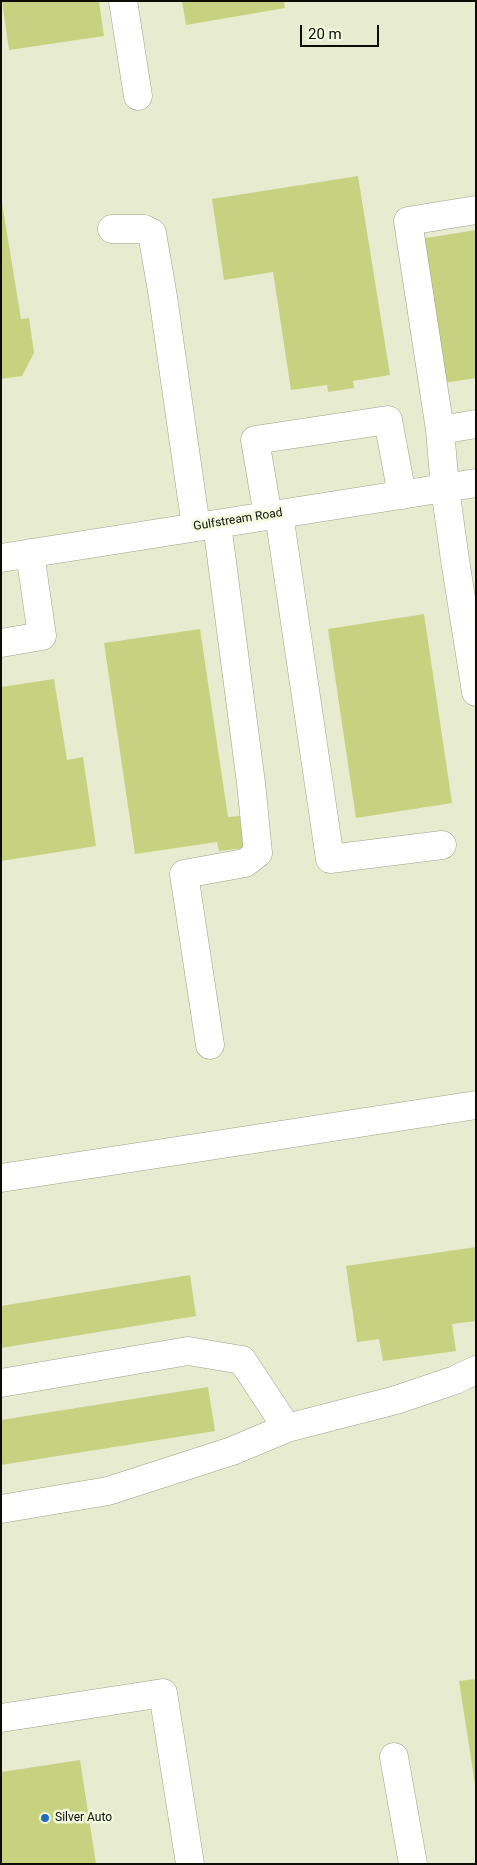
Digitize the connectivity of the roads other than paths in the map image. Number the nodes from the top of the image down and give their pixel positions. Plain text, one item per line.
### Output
1 (123, 1) edge
2 (138, 96) dead end
3 (476, 210) edge
4 (112, 230) dead end
5 (476, 424) edge
6 (440, 430) junction
7 (476, 483) edge
8 (445, 488) junction
9 (402, 495) junction
10 (274, 515) junction
11 (206, 526) junction
12 (30, 554) junction
13 (1, 558) edge
14 (465, 559) edge
15 (1, 643) edge
16 (476, 692) edge
17 (442, 845) dead end
18 (210, 1045) dead end
19 (476, 1105) edge
20 (1, 1178) edge
21 (476, 1370) edge
22 (1, 1383) edge
23 (287, 1428) junction
24 (1, 1509) edge
25 (1, 1718) edge
26 (394, 1757) dead end
27 (190, 1864) edge
28 (413, 1864) edge

1 - 2 street
3 - 6 street
4 - 11 street
5 - 6 street
6 - 8 street
7 - 8 street, Gulfstream Road
8 - 9 street, Gulfstream Road
8 - 14 street
9 - 10 street, Gulfstream Road
9 - 10 street
10 - 11 street, Gulfstream Road
10 - 17 street
11 - 12 street, Gulfstream Road
11 - 18 street
12 - 13 street, Gulfstream Road
12 - 15 street
14 - 16 street
19 - 20 street
21 - 23 street
22 - 23 street
23 - 24 street
25 - 27 street
26 - 28 street

